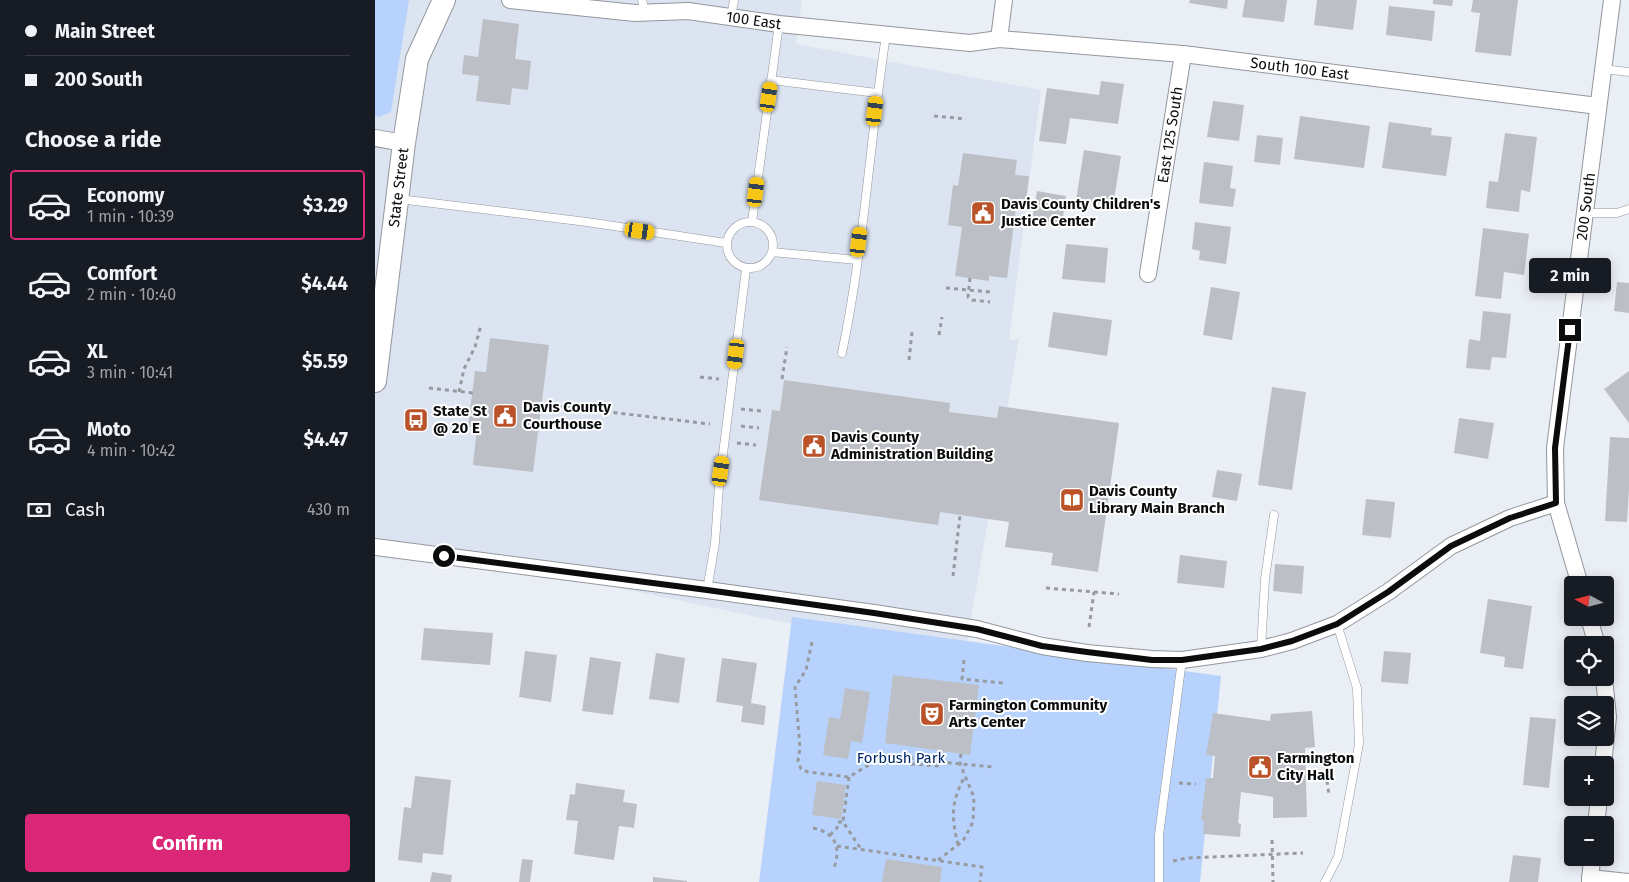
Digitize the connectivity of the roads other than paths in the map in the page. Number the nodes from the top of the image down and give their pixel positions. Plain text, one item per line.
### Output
1 (444, 0) edge
2 (509, 0) edge
3 (734, 0) edge
4 (1004, 0) edge
5 (1612, 0) edge
6 (644, 6) edge
7 (731, 17) junction
8 (779, 24) junction
9 (886, 35) junction
10 (999, 39) junction
11 (1183, 54) junction
12 (1603, 69) junction
13 (1629, 72) edge
14 (771, 80) junction
15 (877, 93) junction
16 (1598, 106) junction
17 (375, 138) edge
18 (404, 143) junction
19 (397, 199) junction
20 (1629, 209) edge
21 (1585, 212) junction
22 (752, 222) junction
23 (726, 243) junction
24 (772, 252) junction
25 (857, 260) junction
26 (746, 268) junction
27 (1148, 274) dead end
28 (842, 353) dead end
29 (375, 381) edge
30 (1556, 503) junction
31 (1274, 515) dead end
32 (375, 548) edge
33 (1577, 576) edge
34 (707, 590) junction
35 (1337, 624) junction
36 (1261, 649) junction
37 (1182, 660) junction
38 (1605, 686) edge
39 (1604, 756) edge
40 (1591, 866) edge
41 (1590, 880) edge
42 (1159, 882) edge
43 (1325, 882) edge
44 (1628, 882) edge

1 - 18 main road, State Street
2 - 6 street, 100 East
3 - 7 lane
4 - 10 street
5 - 12 street, 200 South
6 - 7 street, 100 East
7 - 8 street, 100 East
8 - 9 street, 100 East
8 - 14 lane
9 - 10 street, 100 East
9 - 15 lane
10 - 11 street, South 100 East
11 - 16 street, South 100 East
11 - 27 street, East 125 South
12 - 13 lane
12 - 16 street, 200 South
14 - 15 lane
14 - 22 lane
15 - 25 lane
16 - 21 street, 200 South
17 - 18 street
18 - 19 main road, State Street
19 - 23 lane
19 - 29 main road, State Street
20 - 21 lane
21 - 30 street, 200 South
22 - 23 lane
22 - 24 lane
23 - 26 lane
24 - 25 lane
24 - 26 lane
25 - 28 lane
26 - 34 lane
30 - 33 street, 200 South
30 - 35 street
31 - 36 lane
32 - 34 street
34 - 37 street
35 - 36 street
35 - 43 lane
36 - 37 street
37 - 42 lane
38 - 39 street
40 - 41 street
41 - 44 street

